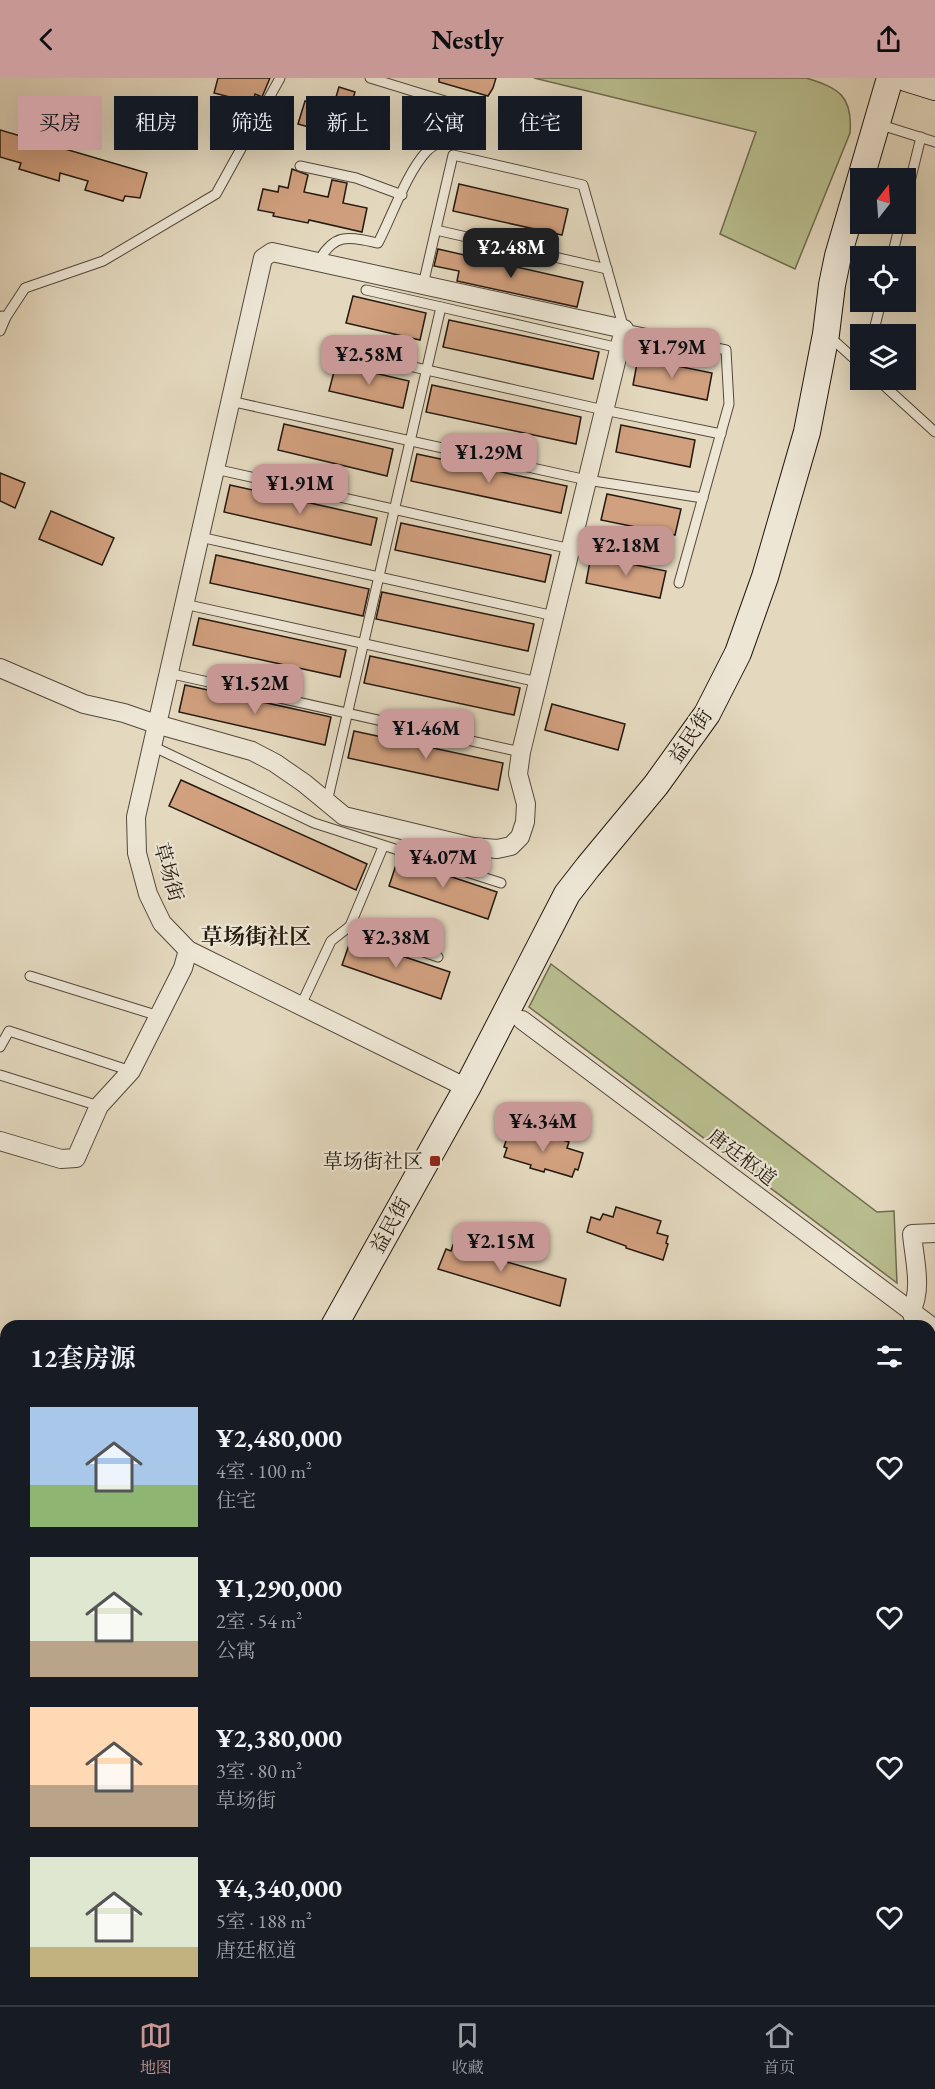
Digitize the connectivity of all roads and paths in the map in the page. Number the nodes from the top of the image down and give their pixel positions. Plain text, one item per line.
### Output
1 (280, 78) edge
2 (370, 78) edge
3 (890, 78) edge
4 (876, 123) junction
5 (921, 137) junction
6 (935, 142) edge
7 (300, 166) dead end
8 (866, 168) edge
9 (913, 168) edge
10 (402, 195) junction
11 (850, 229) edge
12 (436, 230) junction
13 (318, 262) junction
14 (607, 269) junction
15 (423, 285) junction
16 (366, 290) dead end
17 (441, 307) junction
18 (3, 316) edge
19 (624, 329) junction
20 (0, 331) edge
21 (826, 333) junction
22 (619, 348) junction
23 (334, 349) dead end
24 (850, 355) edge
25 (427, 370) junction
26 (892, 390) edge
27 (230, 401) junction
28 (604, 410) junction
29 (935, 432) edge
30 (721, 434) junction
31 (410, 442) junction
32 (215, 469) junction
33 (587, 480) junction
34 (703, 498) junction
35 (395, 509) junction
36 (200, 537) junction
37 (571, 549) junction
38 (379, 577) junction
39 (680, 583) dead end
40 (184, 604) junction
41 (554, 616) junction
42 (364, 644) junction
43 (0, 668) edge
44 (168, 673) junction
45 (538, 682) junction
46 (348, 714) junction
47 (156, 724) junction
48 (152, 746) junction
49 (522, 752) junction
50 (327, 804) junction
51 (383, 847) junction
52 (501, 883) dead end
53 (350, 926) junction
54 (188, 950) junction
55 (438, 957) dead end
56 (30, 976) dead end
57 (301, 1005) junction
58 (159, 1016) junction
59 (522, 1020) dead end
60 (0, 1047) edge
61 (131, 1071) junction
62 (0, 1075) edge
63 (467, 1088) junction
64 (99, 1106) junction
65 (0, 1141) edge
66 (935, 1233) edge
67 (914, 1319) edge
68 (337, 1320) edge

1 - 18 lane
2 - 10 lane
3 - 4 street, 益民街
4 - 5 lane
4 - 8 street, 益民街
5 - 6 lane
5 - 9 lane
7 - 10 lane
10 - 13 lane
11 - 21 street, 益民街
12 - 14 lane
12 - 14 lane
12 - 15 lane
13 - 15 street, 草场街
13 - 27 street, 草场街
14 - 19 lane
15 - 19 street, 草场街
16 - 17 lane
17 - 22 lane
17 - 25 lane
18 - 20 lane
19 - 22 street
19 - 30 lane
21 - 24 lane
21 - 63 street, 益民街
22 - 28 street
23 - 25 lane
25 - 28 lane
25 - 31 lane
26 - 29 lane
27 - 31 lane
27 - 32 street, 草场街
28 - 30 lane
28 - 33 street
30 - 34 lane
31 - 33 lane
31 - 35 lane
32 - 35 lane
32 - 36 street, 草场街
33 - 34 lane
33 - 37 street
34 - 39 lane
35 - 37 lane
35 - 38 lane
36 - 38 lane
36 - 40 street, 草场街
37 - 41 street
38 - 41 lane
38 - 42 lane
40 - 42 lane
40 - 44 street, 草场街
41 - 45 street
42 - 45 lane
42 - 46 lane
43 - 47 street
44 - 46 lane
44 - 47 street, 草场街
45 - 49 street
46 - 49 lane
46 - 50 lane
47 - 48 street, 草场街
47 - 50 street
48 - 51 lane
48 - 54 street, 草场街
49 - 50 street
51 - 52 lane
51 - 53 lane
53 - 55 lane
53 - 57 lane
54 - 57 street, 草场街
54 - 58 street
56 - 58 lane
57 - 63 street, 草场街
58 - 61 street
59 - 67 street, 唐廷枢道
60 - 61 lane
61 - 64 street
62 - 64 lane
63 - 68 street, 益民街
64 - 65 street
66 - 67 street

